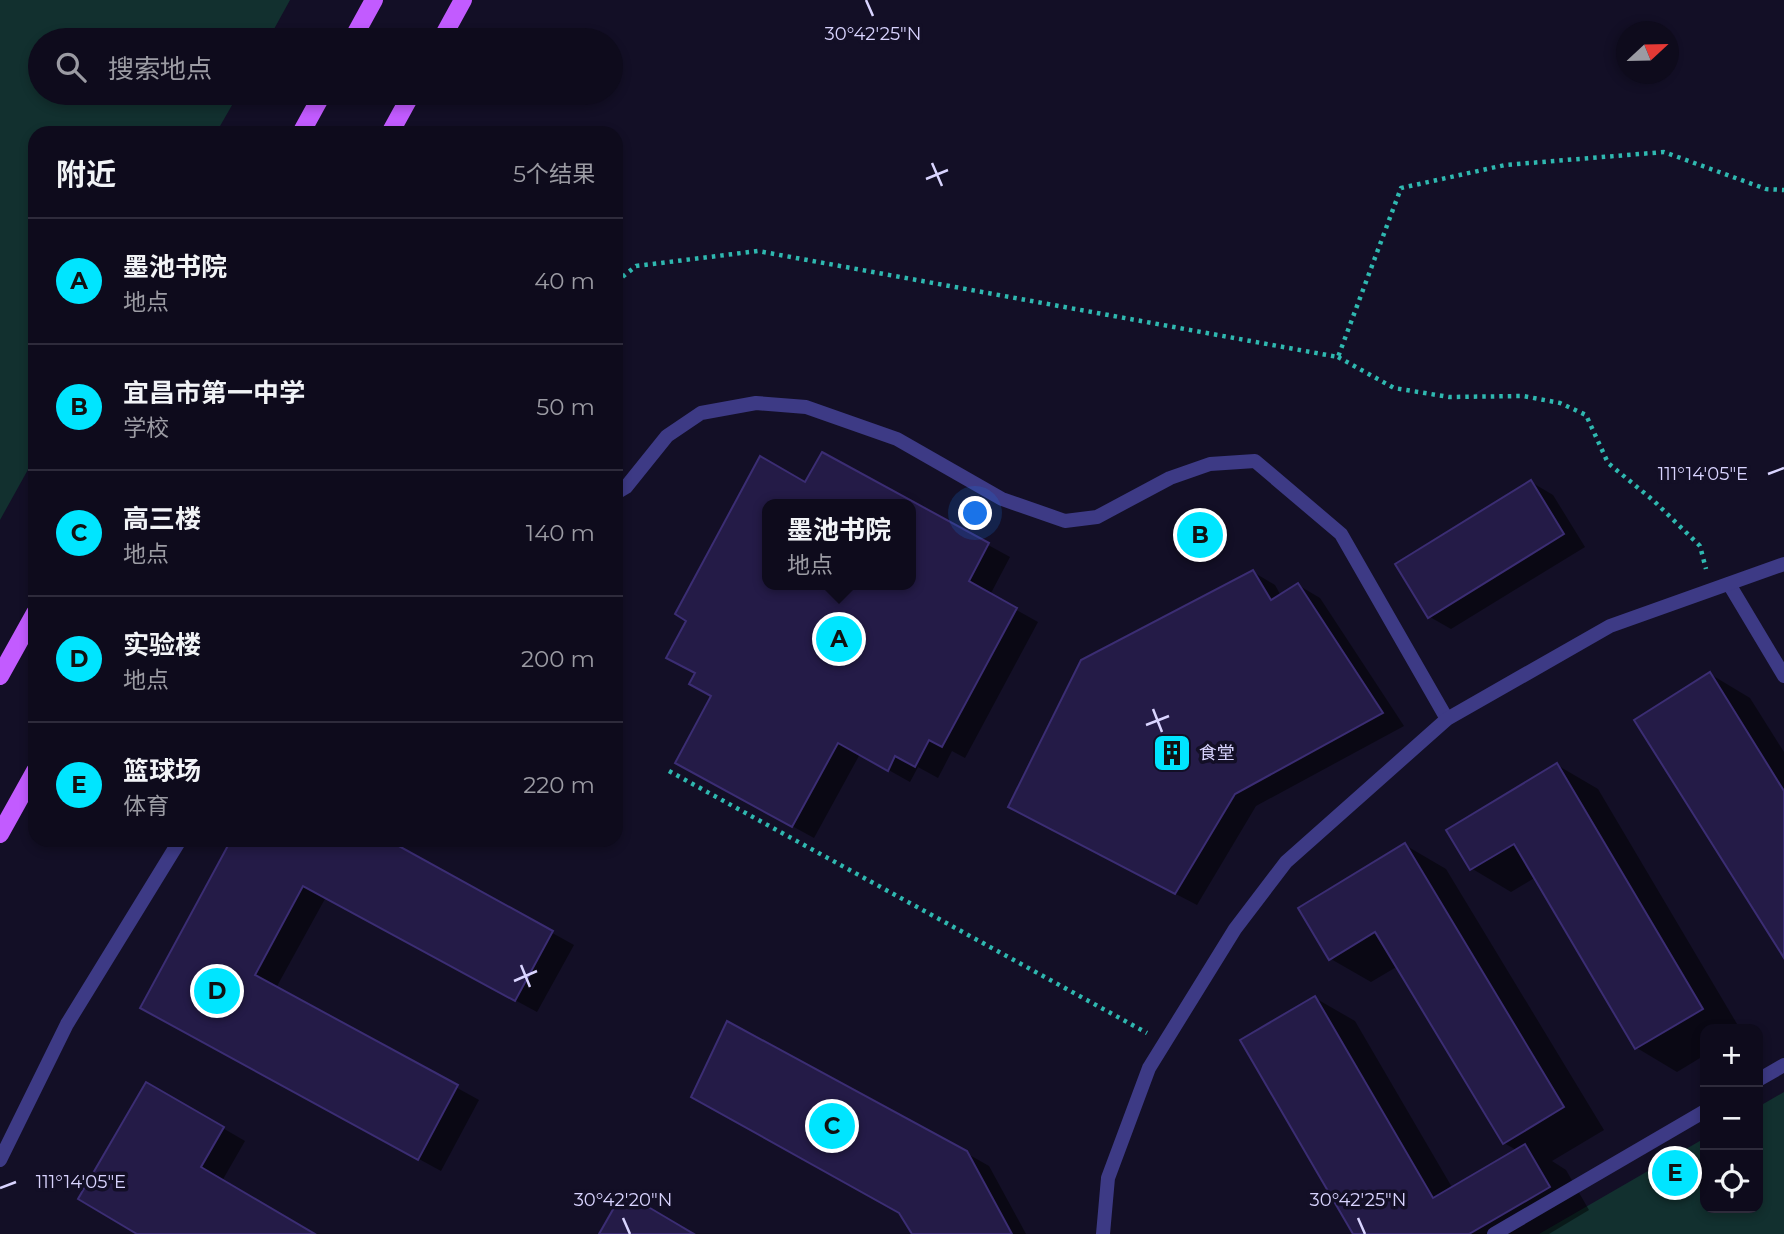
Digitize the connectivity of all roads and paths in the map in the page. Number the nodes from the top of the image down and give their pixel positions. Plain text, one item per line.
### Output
1 (374, 0) edge
2 (463, 0) edge
3 (359, 28) edge
4 (448, 28) edge
5 (316, 105) edge
6 (405, 105) edge
7 (305, 126) edge
8 (394, 126) edge
9 (1784, 190) edge
10 (623, 277) edge
11 (1338, 357) junction
12 (623, 489) edge
13 (1784, 564) edge
14 (1729, 584) junction
15 (1712, 590) junction
16 (28, 626) edge
17 (1784, 676) edge
18 (0, 677) edge
19 (1447, 719) junction
20 (669, 771) dead end
21 (28, 784) edge
22 (0, 834) edge
23 (176, 847) edge
24 (1164, 1043) junction
25 (1784, 1065) edge
26 (1763, 1077) edge
27 (1700, 1114) edge
28 (0, 1160) edge
29 (1103, 1234) edge
30 (1494, 1234) edge

1 - 3 main road
2 - 4 main road
5 - 7 main road
6 - 8 main road
9 - 11 path
10 - 11 path
11 - 15 path
12 - 19 lane
13 - 14 lane
14 - 15 lane
14 - 17 lane
15 - 19 lane
16 - 18 main road
19 - 24 lane
20 - 24 path
21 - 22 main road
23 - 28 lane
24 - 29 lane
25 - 26 lane
27 - 30 lane

